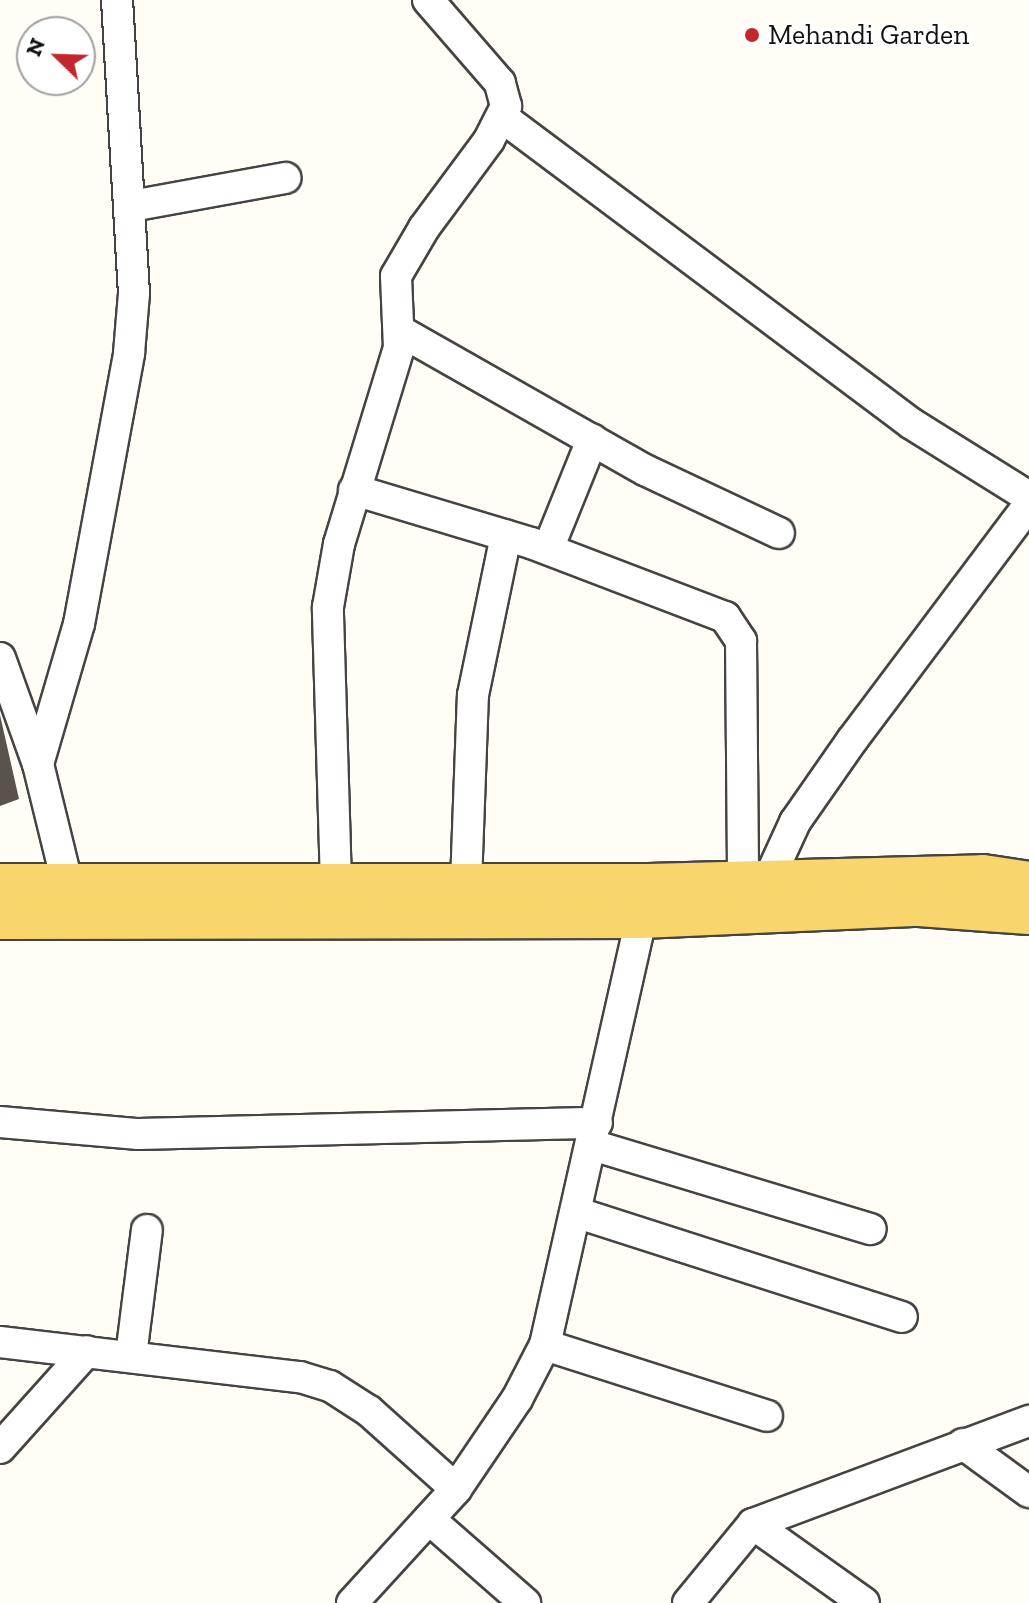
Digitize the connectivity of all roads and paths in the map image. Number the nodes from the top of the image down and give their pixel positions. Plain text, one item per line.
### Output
1 (117, 0) edge
2 (428, 0) edge
3 (502, 117) junction
4 (285, 178) dead end
5 (131, 206) junction
6 (400, 331) junction
7 (592, 440) junction
8 (354, 490) junction
9 (1029, 497) edge
10 (1029, 505) edge
11 (779, 533) dead end
12 (506, 535) junction
13 (548, 549) junction
14 (0, 658) edge
15 (38, 764) junction
16 (755, 881) junction
17 (1029, 881) edge
18 (67, 882) junction
19 (0, 883) edge
20 (336, 884) junction
21 (466, 884) junction
22 (645, 901) junction
23 (1029, 915) edge
24 (0, 920) edge
25 (0, 1122) edge
26 (594, 1134) junction
27 (578, 1213) junction
28 (871, 1229) dead end
29 (147, 1230) dead end
30 (902, 1317) dead end
31 (0, 1342) edge
32 (545, 1345) junction
33 (87, 1351) junction
34 (131, 1356) junction
35 (767, 1416) dead end
36 (1029, 1421) edge
37 (963, 1444) junction
38 (0, 1448) edge
39 (456, 1489) junction
40 (1029, 1492) edge
41 (429, 1519) junction
42 (753, 1524) junction
43 (352, 1603) edge
44 (525, 1603) edge
45 (688, 1603) edge
46 (864, 1603) edge

1 - 5 street
2 - 3 street
3 - 6 street
3 - 9 street
4 - 5 street
5 - 15 street
6 - 7 street
6 - 8 street
7 - 11 street
7 - 13 street
8 - 12 street
8 - 20 street
10 - 16 street
12 - 13 street
12 - 21 street
13 - 16 street
14 - 15 street
15 - 18 street
16 - 17 main road
16 - 22 main road
18 - 19 main road
18 - 20 main road
20 - 21 main road
21 - 22 main road
22 - 23 main road
22 - 24 main road
22 - 26 street
25 - 26 street
26 - 27 street
26 - 28 street
27 - 30 street
27 - 32 street
29 - 34 street
31 - 33 street
32 - 35 street
32 - 39 street
33 - 34 street
33 - 38 street
34 - 39 street
36 - 37 street
37 - 40 street
37 - 42 street
39 - 41 street
41 - 43 street
41 - 44 street
42 - 45 street
42 - 46 street

